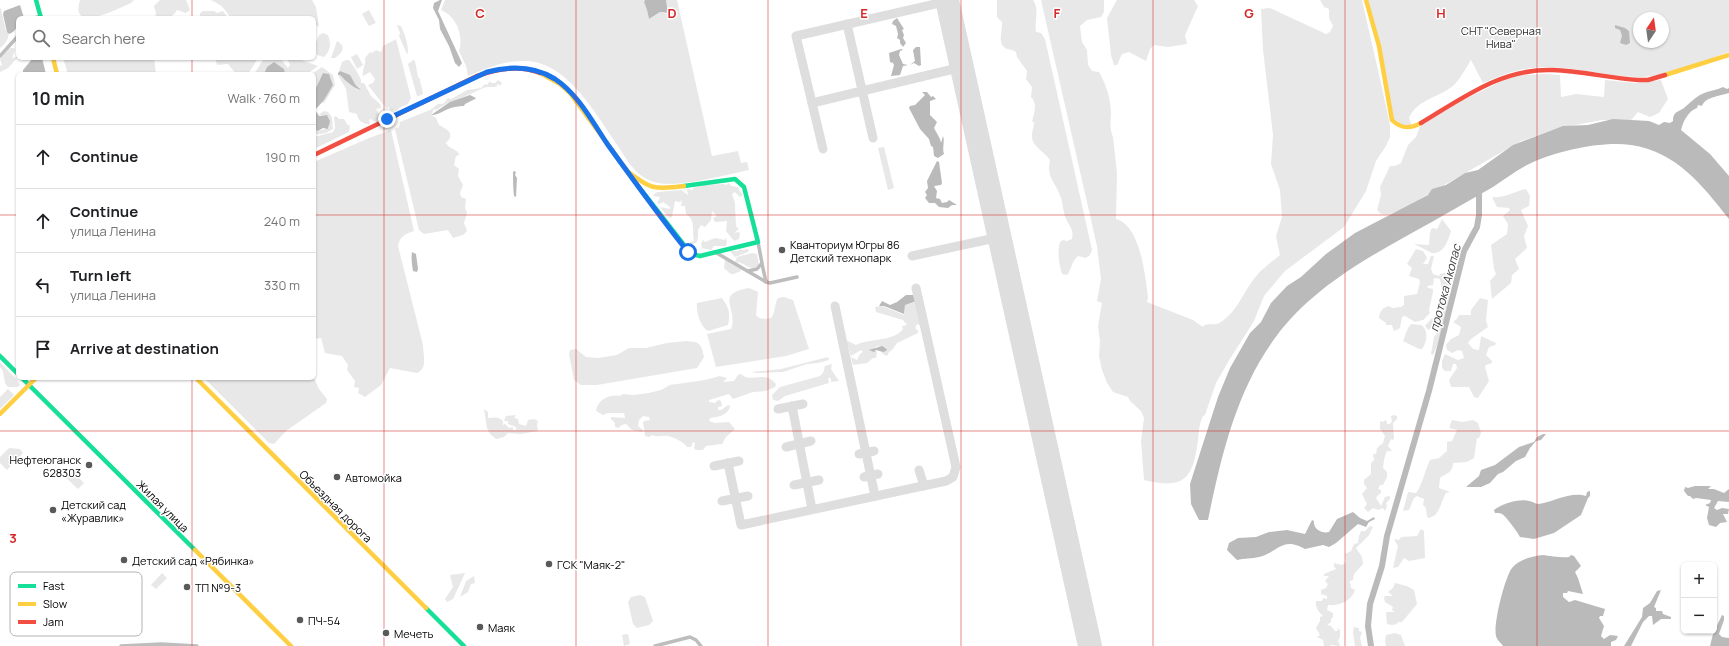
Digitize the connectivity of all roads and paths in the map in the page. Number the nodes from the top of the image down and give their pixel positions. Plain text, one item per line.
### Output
1 (36, 0) edge
2 (1366, 0) edge
3 (41, 16) edge
4 (16, 38) edge
5 (1729, 55) edge
6 (0, 56) edge
7 (54, 60) edge
8 (56, 72) edge
9 (316, 153) edge
10 (627, 171) junction
11 (650, 187) junction
12 (644, 195) junction
13 (758, 242) junction
14 (715, 252) junction
15 (762, 263) junction
16 (745, 270) junction
17 (797, 277) dead end
18 (766, 282) junction
19 (0, 356) edge
20 (16, 372) edge
21 (24, 380) edge
22 (34, 380) edge
23 (198, 380) edge
24 (29, 385) junction
25 (0, 414) edge
26 (121, 646) edge
27 (197, 646) edge
28 (291, 646) edge
29 (464, 646) edge
30 (656, 646) edge
31 (701, 646) edge

1 - 3 street
2 - 5 street
4 - 6 street
7 - 8 street
9 - 10 street
10 - 11 street
10 - 12 street
11 - 12 street
11 - 13 street
12 - 14 street
13 - 14 street
13 - 15 street
14 - 16 street
15 - 16 street
15 - 18 street
16 - 18 street
17 - 18 street
19 - 20 street
21 - 24 street, Жилая улица
22 - 24 street
23 - 29 street, Объездная дорога
24 - 25 street
24 - 28 street, Жилая улица
26 - 27 street
30 - 31 street

